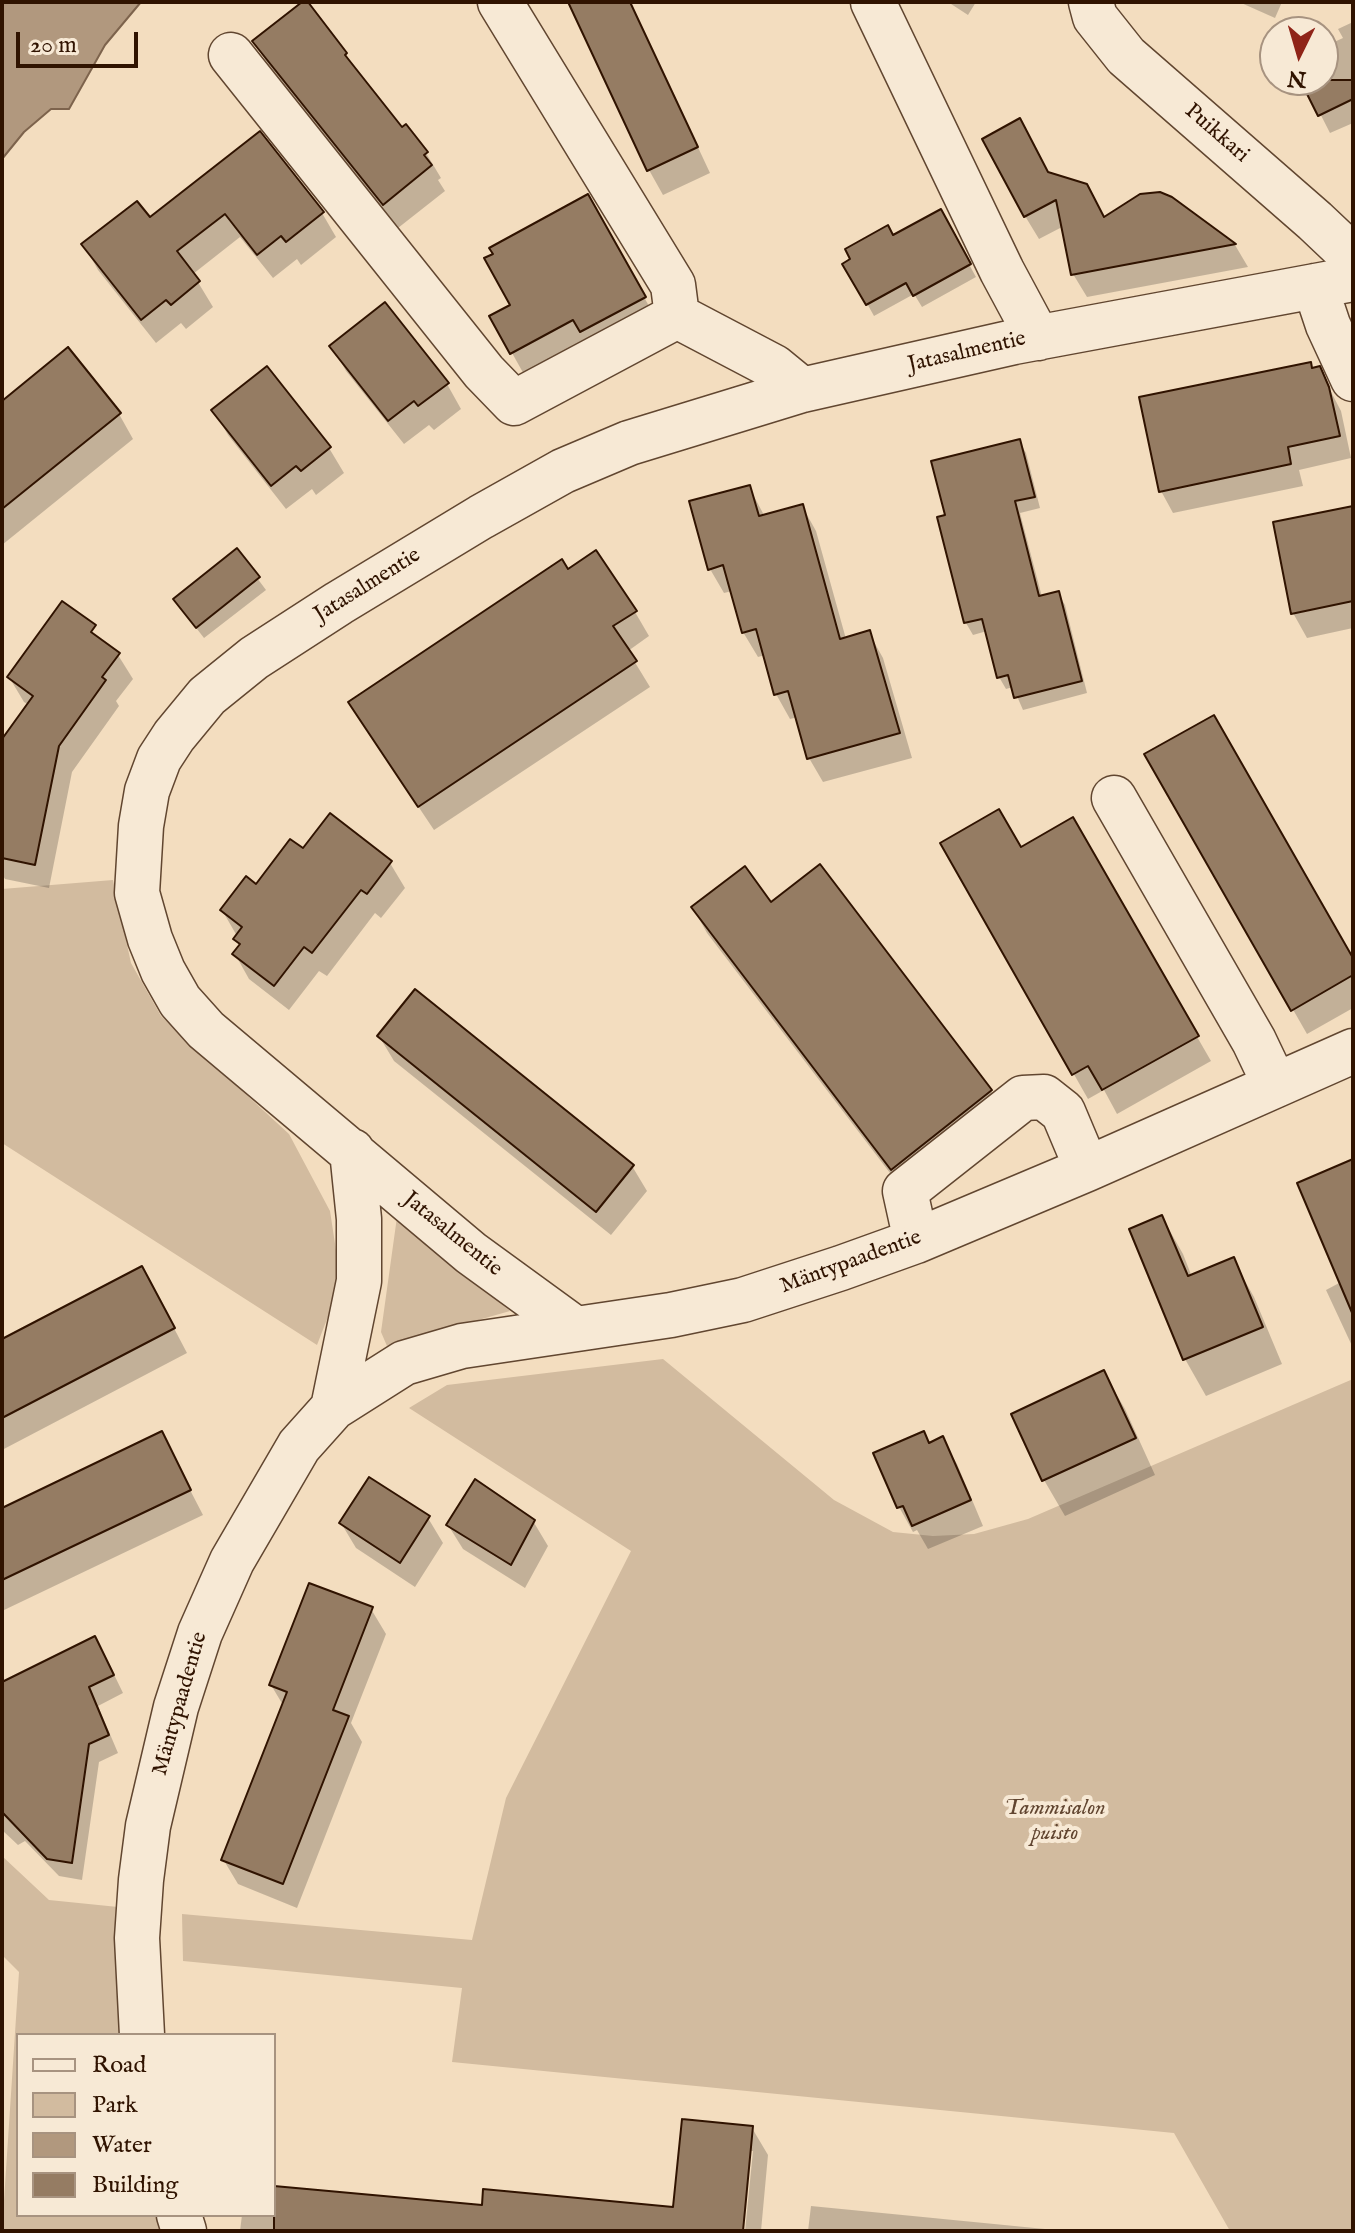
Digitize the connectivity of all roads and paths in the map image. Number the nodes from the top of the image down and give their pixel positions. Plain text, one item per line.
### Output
1 (500, 2) edge
2 (873, 2) edge
3 (1091, 2) edge
4 (231, 55) dead end
5 (1353, 257) edge
6 (1334, 283) edge
7 (677, 316) junction
8 (1038, 338) junction
9 (1353, 379) edge
10 (802, 390) junction
11 (1114, 798) dead end
12 (1353, 1051) edge
13 (1275, 1085) junction
14 (352, 1151) junction
15 (1087, 1169) junction
16 (916, 1241) junction
17 (574, 1328) junction
18 (333, 1408) junction
19 (142, 2033) edge

1 - 7 street
2 - 8 street
3 - 5 street, Puikkari
4 - 7 street
6 - 8 street, Jatasalmentie
6 - 9 street
7 - 10 street
8 - 10 street, Jatasalmentie
10 - 14 street, Jatasalmentie
11 - 13 street
12 - 13 street, Mäntypaadentie
13 - 15 street, Mäntypaadentie
14 - 17 street, Jatasalmentie
14 - 18 street
15 - 16 street, Mäntypaadentie
15 - 16 street
16 - 17 street, Mäntypaadentie
17 - 18 street, Mäntypaadentie
18 - 19 street, Mäntypaadentie

